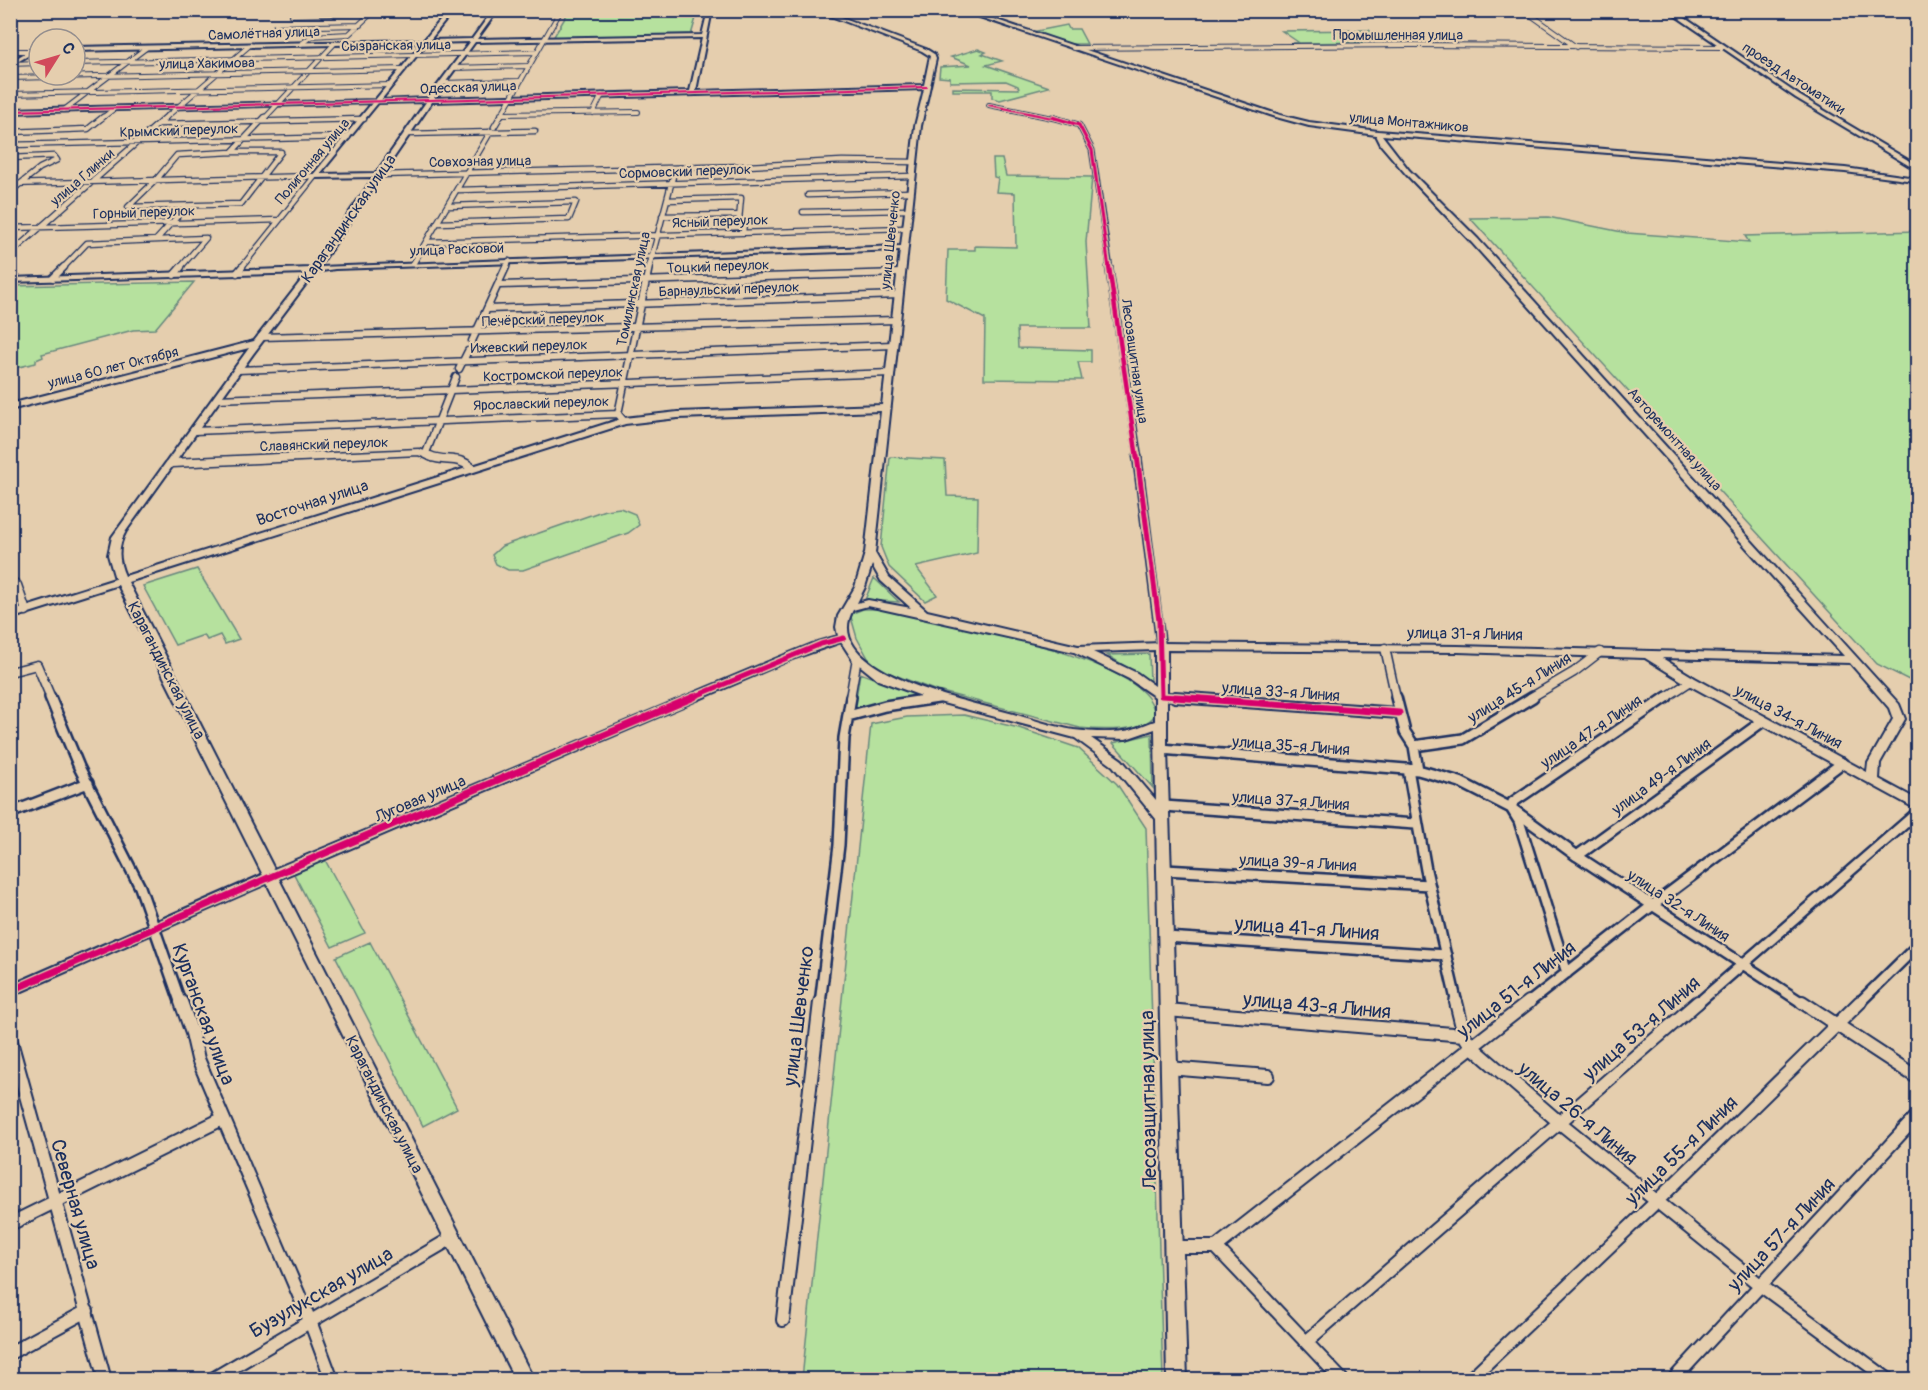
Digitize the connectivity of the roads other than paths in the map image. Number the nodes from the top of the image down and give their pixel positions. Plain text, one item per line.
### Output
1 (297, 10) edge
2 (452, 10) edge
3 (496, 10) edge
4 (561, 10) edge
5 (710, 10) edge
6 (817, 10) edge
7 (961, 10) edge
8 (1524, 10) edge
9 (1669, 10) edge
10 (373, 12) edge
11 (360, 25) junction
12 (274, 27) dead end
13 (705, 36) junction
14 (544, 39) junction
15 (426, 41) junction
16 (473, 41) junction
17 (335, 43) junction
18 (301, 44) junction
19 (250, 45) junction
20 (1576, 47) junction
21 (1723, 47) junction
22 (146, 48) junction
23 (1073, 48) junction
24 (87, 50) edge
25 (10, 51) edge
26 (27, 51) edge
27 (537, 52) junction
28 (27, 54) edge
29 (464, 54) junction
30 (415, 55) junction
31 (323, 57) junction
32 (233, 59) junction
33 (129, 62) junction
34 (27, 63) edge
35 (87, 63) edge
36 (11, 64) edge
37 (528, 66) junction
38 (453, 68) junction
39 (404, 69) junction
40 (310, 71) junction
41 (216, 73) junction
42 (109, 76) junction
43 (10, 78) edge
44 (519, 81) junction
45 (442, 83) junction
46 (391, 85) junction
47 (296, 87) junction
48 (927, 87) junction
49 (198, 90) junction
50 (88, 92) junction
51 (693, 93) junction
52 (10, 94) edge
53 (602, 95) junction
54 (510, 97) junction
55 (430, 100) junction
56 (377, 101) junction
57 (279, 104) junction
58 (989, 105) dead end
59 (180, 107) junction
60 (115, 108) junction
61 (64, 110) junction
62 (10, 111) edge
63 (638, 112) dead end
64 (593, 113) junction
65 (501, 114) junction
66 (364, 118) junction
67 (261, 122) junction
68 (159, 124) junction
69 (492, 130) junction
70 (535, 131) dead end
71 (10, 132) edge
72 (32, 132) junction
73 (1378, 133) junction
74 (406, 134) junction
75 (348, 137) junction
76 (245, 139) junction
77 (138, 142) junction
78 (10, 145) edge
79 (232, 152) junction
80 (10, 158) edge
81 (913, 162) junction
82 (675, 169) junction
83 (1906, 169) junction
84 (1917, 170) edge
85 (467, 173) junction
86 (1872, 173) junction
87 (378, 175) junction
88 (315, 176) junction
89 (912, 176) junction
90 (260, 177) junction
91 (156, 180) junction
92 (1916, 180) edge
93 (90, 182) junction
94 (671, 183) junction
95 (10, 184) edge
96 (20, 184) junction
97 (459, 189) junction
98 (10, 192) edge
99 (910, 192) junction
100 (808, 195) dead end
101 (667, 200) junction
102 (449, 206) junction
103 (186, 207) junction
104 (908, 210) junction
105 (803, 212) dead end
106 (740, 215) junction
107 (662, 216) junction
108 (279, 220) junction
109 (170, 224) junction
110 (439, 224) junction
111 (10, 228) edge
112 (40, 228) junction
113 (906, 228) junction
114 (743, 232) junction
115 (656, 235) junction
116 (156, 240) junction
117 (427, 242) junction
118 (904, 248) junction
119 (10, 254) edge
120 (652, 256) junction
121 (509, 261) junction
122 (413, 264) junction
123 (312, 271) junction
124 (237, 273) junction
125 (901, 273) junction
126 (174, 275) junction
127 (53, 278) junction
128 (10, 279) edge
129 (646, 280) junction
130 (498, 285) junction
131 (899, 295) junction
132 (641, 303) junction
133 (488, 309) junction
134 (897, 320) junction
135 (636, 328) junction
136 (477, 333) junction
137 (259, 340) junction
138 (472, 341) dead end
139 (893, 345) junction
140 (468, 351) dead end
141 (250, 352) junction
142 (223, 353) junction
143 (631, 355) junction
144 (463, 361) junction
145 (459, 369) dead end
146 (238, 370) junction
147 (890, 373) junction
148 (456, 377) dead end
149 (624, 384) junction
150 (452, 390) junction
151 (217, 399) junction
152 (10, 407) edge
153 (886, 408) junction
154 (621, 418) junction
155 (438, 420) junction
156 (194, 431) junction
157 (426, 453) junction
158 (172, 463) junction
159 (472, 468) junction
160 (870, 553) junction
161 (10, 579) edge
162 (121, 580) junction
163 (849, 608) junction
164 (26, 610) junction
165 (922, 613) junction
166 (10, 615) edge
167 (844, 638) junction
168 (1161, 646) junction
169 (1385, 648) junction
170 (1078, 649) junction
171 (1600, 652) junction
172 (1646, 653) junction
173 (857, 658) junction
174 (1852, 660) junction
175 (10, 672) edge
176 (1691, 681) junction
177 (1161, 696) junction
178 (939, 698) junction
179 (1399, 713) junction
180 (848, 716) junction
181 (1763, 721) junction
182 (1161, 723) junction
183 (1074, 734) junction
184 (1414, 746) junction
185 (1161, 749) junction
186 (1842, 763) junction
187 (1413, 769) junction
188 (1872, 780) junction
189 (88, 783) junction
190 (1917, 806) edge
191 (1511, 808) junction
192 (1917, 812) edge
193 (10, 813) edge
194 (1164, 813) junction
195 (1415, 824) junction
196 (1577, 856) junction
197 (1165, 870) junction
198 (272, 876) junction
199 (1429, 885) junction
200 (1653, 905) junction
201 (154, 928) junction
202 (1166, 937) junction
203 (1917, 945) edge
204 (1446, 955) junction
205 (1742, 964) junction
206 (1567, 973) junction
207 (10, 991) edge
208 (1167, 1010) junction
209 (1835, 1025) junction
210 (1464, 1035) junction
211 (10, 1038) edge
212 (1471, 1046) junction
213 (1168, 1068) junction
214 (1268, 1076) dead end
215 (1917, 1078) edge
216 (1917, 1115) edge
217 (222, 1119) junction
218 (1559, 1122) junction
219 (55, 1202) junction
220 (1656, 1202) junction
221 (10, 1224) edge
222 (452, 1238) junction
223 (1173, 1246) junction
224 (1216, 1247) junction
225 (1760, 1285) junction
226 (87, 1311) junction
227 (783, 1320) dead end
228 (310, 1321) junction
229 (1306, 1342) junction
230 (10, 1353) edge
231 (105, 1380) edge
232 (211, 1380) edge
233 (332, 1380) edge
234 (525, 1380) edge
235 (1177, 1380) edge
236 (1342, 1380) edge
237 (1469, 1380) edge
238 (1673, 1380) edge
239 (1889, 1380) edge

1 - 10 street
2 - 15 main road, Полигонная улица
3 - 16 main road, Карагандинская улица
4 - 14 street
5 - 13 main road
6 - 48 main road, улица Шевченко
7 - 23 main road, улица Монтажников
8 - 20 street
9 - 21 main road, проезд Автоматики
10 - 11 street
11 - 12 street
11 - 18 street
13 - 14 main road, Самолётная улица
13 - 51 main road
14 - 16 main road, Самолётная улица
14 - 27 street
15 - 16 main road, Самолётная улица
15 - 17 main road, Самолётная улица
15 - 30 main road, Полигонная улица
16 - 29 main road, Карагандинская улица
17 - 18 main road, Самолётная улица
17 - 31 street
18 - 19 main road, Самолётная улица
19 - 22 main road, Самолётная улица
19 - 32 street, улица Глинки
20 - 21 street, Промышленная улица
20 - 23 street, Промышленная улица
21 - 83 main road, проезд Автоматики
22 - 24 main road, Самолётная улица
22 - 33 street
23 - 73 main road, улица Монтажников
25 - 26 street
27 - 29 street, Сызранская улица
27 - 37 street
28 - 36 main road
29 - 30 street, Сызранская улица
29 - 38 main road, Карагандинская улица
30 - 31 street, Сызранская улица
30 - 39 main road, Полигонная улица
31 - 32 street, Сызранская улица
31 - 40 street
32 - 33 street, Сызранская улица
32 - 41 street, улица Глинки
33 - 35 street, Сызранская улица
33 - 42 street
34 - 36 street
37 - 38 street
37 - 44 street
38 - 45 main road, Карагандинская улица
39 - 40 street, улица Хакимова
39 - 46 main road, Полигонная улица
40 - 41 street, улица Хакимова
40 - 47 street
41 - 42 street, улица Хакимова
41 - 49 street, улица Глинки
42 - 43 street, улица Хакимова
42 - 50 street
44 - 45 street
44 - 54 street
45 - 55 main road, Карагандинская улица
46 - 47 street
46 - 56 main road, Полигонная улица
47 - 49 street
47 - 57 street
48 - 51 main road, Одесская улица
48 - 81 main road, улица Шевченко
49 - 50 street
49 - 59 street, улица Глинки
50 - 52 street
50 - 61 street
51 - 53 main road, Одесская улица
53 - 54 main road, Одесская улица
53 - 64 street
54 - 55 main road, Одесская улица
54 - 65 street
55 - 56 main road, Одесская улица
55 - 74 main road, Карагандинская улица
56 - 57 main road, Одесская улица
56 - 66 main road, Полигонная улица
57 - 59 main road, Одесская улица
57 - 67 street
58 - 168 street, Лесозащитная улица
59 - 60 main road, Одесская улица
59 - 68 street, улица Глинки
60 - 61 main road, Одесская улица
60 - 72 street
61 - 62 main road, Одесская улица
63 - 64 street
64 - 65 street
65 - 69 street
66 - 67 street
66 - 75 main road, Полигонная улица
67 - 68 street
67 - 76 street
68 - 77 street, улица Глинки
69 - 70 street
69 - 74 street
69 - 85 street
71 - 72 street
72 - 78 street
73 - 86 main road, улица Монтажников
73 - 174 main road, Авторемонтная улица
74 - 87 main road, Карагандинская улица
75 - 76 street, Крымский переулок
75 - 88 main road, Полигонная улица
76 - 77 street, Крымский переулок
76 - 79 street
77 - 78 street, Крымский переулок
77 - 93 street, улица Глинки
79 - 90 street
79 - 91 street
80 - 96 street
81 - 82 street, Совхозная улица
81 - 89 main road, улица Шевченко
82 - 85 street, Совхозная улица
82 - 94 street, Томилинская улица
83 - 84 main road, улица Монтажников
83 - 86 main road, улица Монтажников
83 - 92 main road, проезд Автоматики
85 - 87 street, Совхозная улица
85 - 97 street
86 - 92 main road, улица Монтажников
87 - 88 main road, Совхозная улица
87 - 123 main road, Карагандинская улица
88 - 90 street, Совхозная улица
88 - 108 street, Полигонная улица
89 - 94 street, Сормовский переулок
89 - 99 main road, улица Шевченко
90 - 91 street, Совхозная улица
90 - 103 street
91 - 93 street, Совхозная улица
91 - 103 street
93 - 96 street, Совхозная улица
93 - 112 street, улица Глинки
94 - 97 street, Сормовский переулок
94 - 101 street, Томилинская улица
95 - 96 street, Совхозная улица
96 - 98 street
97 - 102 street
99 - 100 street
99 - 104 main road, улица Шевченко
101 - 106 street
101 - 107 street, Томилинская улица
102 - 110 street
102 - 110 street
103 - 109 street
104 - 105 street
104 - 113 main road, улица Шевченко
106 - 107 street
106 - 114 street
107 - 115 street, Томилинская улица
108 - 109 street, Горный переулок
108 - 124 street, Полигонная улица
109 - 112 street, Горный переулок
109 - 116 street
110 - 117 street
111 - 112 street, Горный переулок
112 - 119 street, улица Глинки
113 - 114 street, Ясный переулок
113 - 118 main road, улица Шевченко
114 - 115 street, Ясный переулок
115 - 117 street, Ясный переулок
115 - 120 street, Томилинская улица
116 - 126 street
116 - 127 street
117 - 122 street
118 - 120 main road, улица Расковой
118 - 125 main road, улица Шевченко
120 - 121 main road, улица Расковой
120 - 129 street, Томилинская улица
121 - 122 main road, улица Расковой
121 - 130 street
122 - 123 main road, улица Расковой
123 - 124 main road, улица Расковой
123 - 137 main road, Карагандинская улица
124 - 126 main road, улица Расковой
125 - 129 street, Тоцкий переулок
125 - 131 main road, улица Шевченко
126 - 127 main road, улица Расковой
127 - 128 main road, улица Расковой
129 - 130 street, Тоцкий переулок
129 - 132 street, Томилинская улица
130 - 133 street
131 - 132 street, Барнаульский переулок
131 - 134 main road, улица Шевченко
132 - 133 street, Барнаульский переулок
132 - 135 street, Томилинская улица
133 - 136 street
134 - 135 street, Печёрский переулок
134 - 139 main road, улица Шевченко
135 - 136 street, Печёрский переулок
135 - 143 street, Томилинская улица
136 - 137 street, Печёрский переулок
136 - 138 street
137 - 141 main road, Карагандинская улица
137 - 142 main road, улица 60 лет Октября
139 - 143 street, Ижевский переулок
139 - 147 main road, улица Шевченко
140 - 144 street
141 - 142 main road, улица 60 лет Октября
141 - 146 main road, Карагандинская улица
142 - 152 main road, улица 60 лет Октября
143 - 144 street, Ижевский переулок
143 - 149 street, Томилинская улица
144 - 145 street
144 - 146 street, Ижевский переулок
146 - 151 main road, Карагандинская улица
147 - 149 street, Костромской переулок
147 - 153 main road, улица Шевченко
148 - 150 street
149 - 150 street, Костромской переулок
149 - 154 street, Томилинская улица
150 - 151 street, Костромской переулок
150 - 155 street
151 - 156 main road, Карагандинская улица
153 - 154 main road, Ярославский переулок
153 - 160 main road, улица Шевченко
154 - 155 street, Ярославский переулок
154 - 159 main road, Восточная улица
155 - 156 street, Ярославский переулок
155 - 157 street
156 - 158 main road, Карагандинская улица
157 - 158 street, Славянский переулок
157 - 159 street, Славянский переулок
158 - 162 main road, Карагандинская улица
159 - 162 main road, Восточная улица
160 - 163 main road, улица Шевченко
160 - 165 main road
161 - 164 street
162 - 164 main road, Восточная улица
162 - 198 main road, Карагандинская улица
163 - 165 main road
163 - 167 main road, улица Шевченко
164 - 166 main road, Восточная улица
165 - 170 main road
167 - 173 main road
167 - 198 main road, Луговая улица
168 - 169 main road, улица 31-я Линия
168 - 170 main road, улица 31-я Линия
168 - 177 main road, Лесозащитная улица
169 - 171 main road, улица 31-я Линия
169 - 179 street, улица 26-я Линия
170 - 177 main road
171 - 172 main road, улица 31-я Линия
171 - 184 street, улица 45-я Линия
172 - 174 main road, улица 31-я Линия
172 - 176 main road, улица 34-я Линия
173 - 178 main road
173 - 180 street, улица Шевченко
174 - 188 main road, Авторемонтная улица
175 - 189 street, Курганская улица
176 - 181 main road, улица 34-я Линия
176 - 191 street, улица 47-я Линия
177 - 179 street, улица 33-я Линия
177 - 182 main road, Лесозащитная улица
178 - 180 street
178 - 183 main road
179 - 184 street, улица 26-я Линия
180 - 227 street, улица Шевченко
181 - 186 main road, улица 34-я Линия
181 - 196 street, улица 49-я Линия
182 - 183 main road
182 - 185 main road, Лесозащитная улица
183 - 194 main road
184 - 187 street, улица 26-я Линия
185 - 187 street, улица 35-я Линия
185 - 194 main road, Лесозащитная улица
186 - 188 main road, улица 34-я Линия
186 - 200 street, улица 51-я Линия
187 - 191 street, улица 32-я Линия
187 - 195 street, улица 26-я Линия
188 - 190 main road, улица 34-я Линия
189 - 193 street
189 - 201 street, Курганская улица
191 - 196 street, улица 32-я Линия
191 - 206 street
192 - 205 street, улица 53-я Линия
194 - 195 street, улица 37-я Линия
194 - 197 main road, Лесозащитная улица
195 - 199 street, улица 26-я Линия
196 - 200 street, улица 32-я Линия
197 - 199 street, улица 39-я Линия
197 - 202 main road, Лесозащитная улица
198 - 201 street, Луговая улица
198 - 222 main road, Карагандинская улица
199 - 204 street, улица 26-я Линия
200 - 205 street, улица 32-я Линия
200 - 206 street, улица 51-я Линия
201 - 207 street, Луговая улица
201 - 217 street, Курганская улица
202 - 204 street, улица 41-я Линия
202 - 208 main road, Лесозащитная улица
203 - 209 street, улица 55-я Линия
204 - 210 street, улица 26-я Линия
205 - 209 street, улица 32-я Линия
205 - 218 street, улица 53-я Линия
206 - 212 street, улица 51-я Линия
208 - 210 street, улица 43-я Линия
208 - 213 main road, Лесозащитная улица
209 - 215 street, улица 32-я Линия
209 - 220 street, улица 55-я Линия
210 - 212 street, улица 26-я Линия
211 - 219 street, Северная улица
212 - 218 street, улица 26-я Линия
212 - 224 street, улица 51-я Линия
213 - 214 street
213 - 223 main road, Лесозащитная улица
216 - 225 street, улица 57-я Линия
217 - 219 street
217 - 228 street, Курганская улица
218 - 220 street, улица 26-я Линия
218 - 229 street, улица 53-я Линия
219 - 221 street
219 - 226 street, Северная улица
220 - 225 street, улица 26-я Линия
220 - 237 street, улица 55-я Линия
222 - 228 street, Бузулукская улица
222 - 234 main road, Карагандинская улица
223 - 224 street
223 - 235 main road, Лесозащитная улица
224 - 229 street
225 - 238 street, улица 57-я Линия
225 - 239 street, улица 26-я Линия
226 - 230 street
226 - 231 street, Северная улица
228 - 232 street, Бузулукская улица
228 - 233 street, Курганская улица
229 - 236 street

